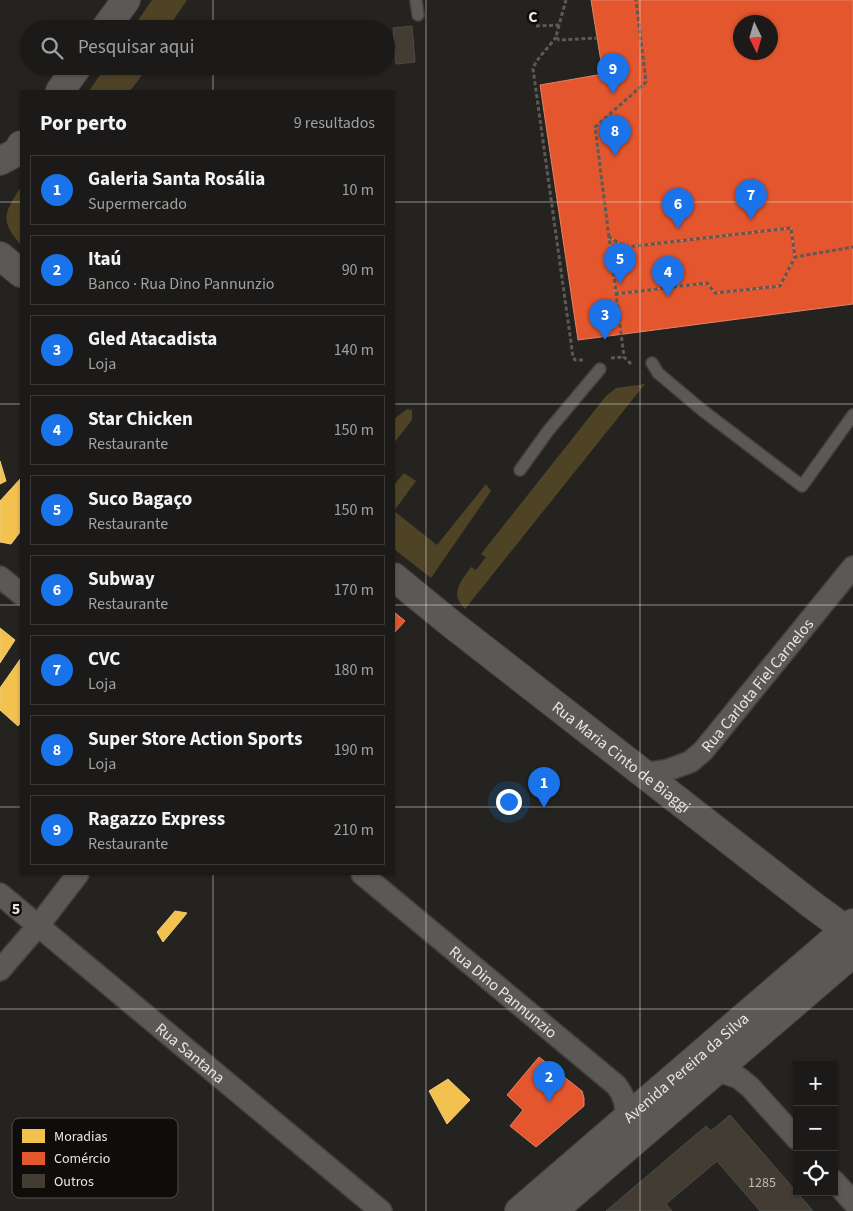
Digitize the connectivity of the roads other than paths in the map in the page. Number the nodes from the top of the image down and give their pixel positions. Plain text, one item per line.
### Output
1 (126, 0) edge
2 (416, 0) edge
3 (418, 15) dead end
4 (112, 20) edge
5 (72, 75) edge
6 (61, 90) edge
7 (13, 153) edge
8 (0, 173) edge
9 (0, 256) edge
10 (20, 272) edge
11 (652, 363) dead end
12 (600, 369) dead end
13 (853, 415) edge
14 (520, 470) dead end
15 (853, 567) edge
16 (0, 576) edge
17 (395, 578) edge
18 (20, 593) edge
19 (643, 774) junction
20 (77, 875) edge
21 (363, 875) edge
22 (0, 894) edge
23 (38, 926) junction
24 (851, 934) edge
25 (0, 970) edge
26 (716, 1070) junction
27 (626, 1119) junction
28 (793, 1135) edge
29 (838, 1185) edge
30 (853, 1202) edge
31 (381, 1211) edge
32 (519, 1211) edge
33 (553, 1211) edge

1 - 4 main road
2 - 3 lane
5 - 6 main road
7 - 8 street
9 - 10 main road
11 - 13 lane
12 - 14 lane
15 - 19 street, Rua Carlota Fiel Carnelos
16 - 18 street
17 - 19 main road, Rua Maria Cinto de Biaggi
19 - 24 main road, Rua Maria Cinto de Biaggi
20 - 23 street
21 - 27 street, Rua Dino Pannunzio
22 - 23 street, Rua Santana
23 - 25 street
23 - 31 street, Rua Santana
24 - 26 main road, Avenida Pereira da Silva
24 - 27 main road, Avenida Pereira da Silva
26 - 28 street
26 - 33 main road, Avenida Pereira da Silva
27 - 32 main road, Avenida Pereira da Silva
29 - 30 street

